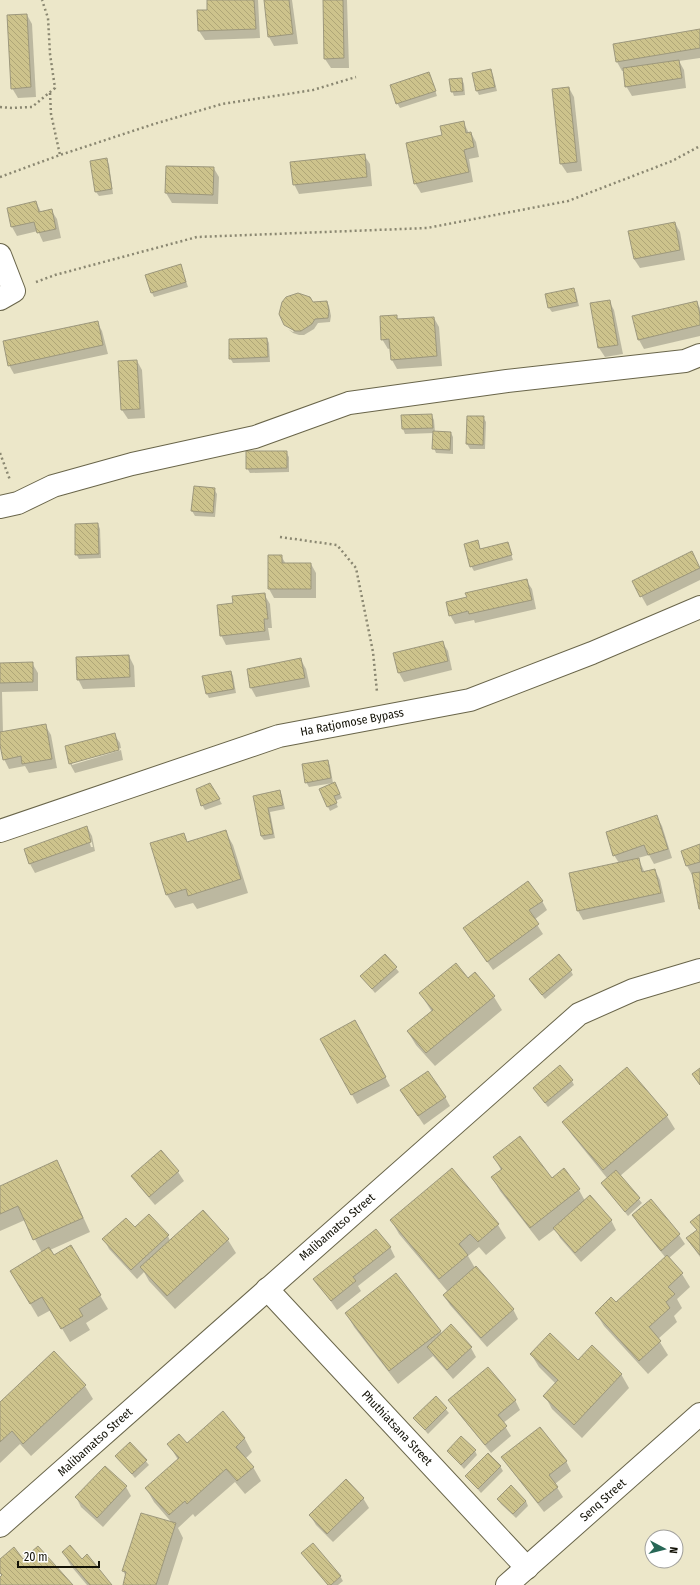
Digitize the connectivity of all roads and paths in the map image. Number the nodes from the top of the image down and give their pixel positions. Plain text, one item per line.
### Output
1 (42, 0) edge
2 (356, 77) dead end
3 (50, 92) junction
4 (0, 107) edge
5 (700, 146) edge
6 (60, 155) junction
7 (0, 177) edge
8 (0, 255) edge
9 (7, 295) edge
10 (700, 354) edge
11 (0, 507) edge
12 (280, 536) dead end
13 (700, 607) edge
14 (380, 717) junction
15 (0, 831) edge
16 (700, 970) edge
17 (267, 1289) junction
18 (700, 1414) edge
19 (4, 1515) edge
20 (527, 1568) junction
21 (507, 1585) edge

1 - 3 path
2 - 6 path
3 - 4 path
3 - 6 path
5 - 9 path
6 - 7 path
8 - 9 street
10 - 11 street
12 - 14 path
13 - 14 street, Ha Ratjomose Bypass
14 - 15 street, Ha Ratjomose Bypass
16 - 17 street, Malibamatso Street
17 - 19 street, Malibamatso Street
17 - 20 street, Phuthiatsana Street
18 - 20 street, Senq Street
20 - 21 street, Senq Street

